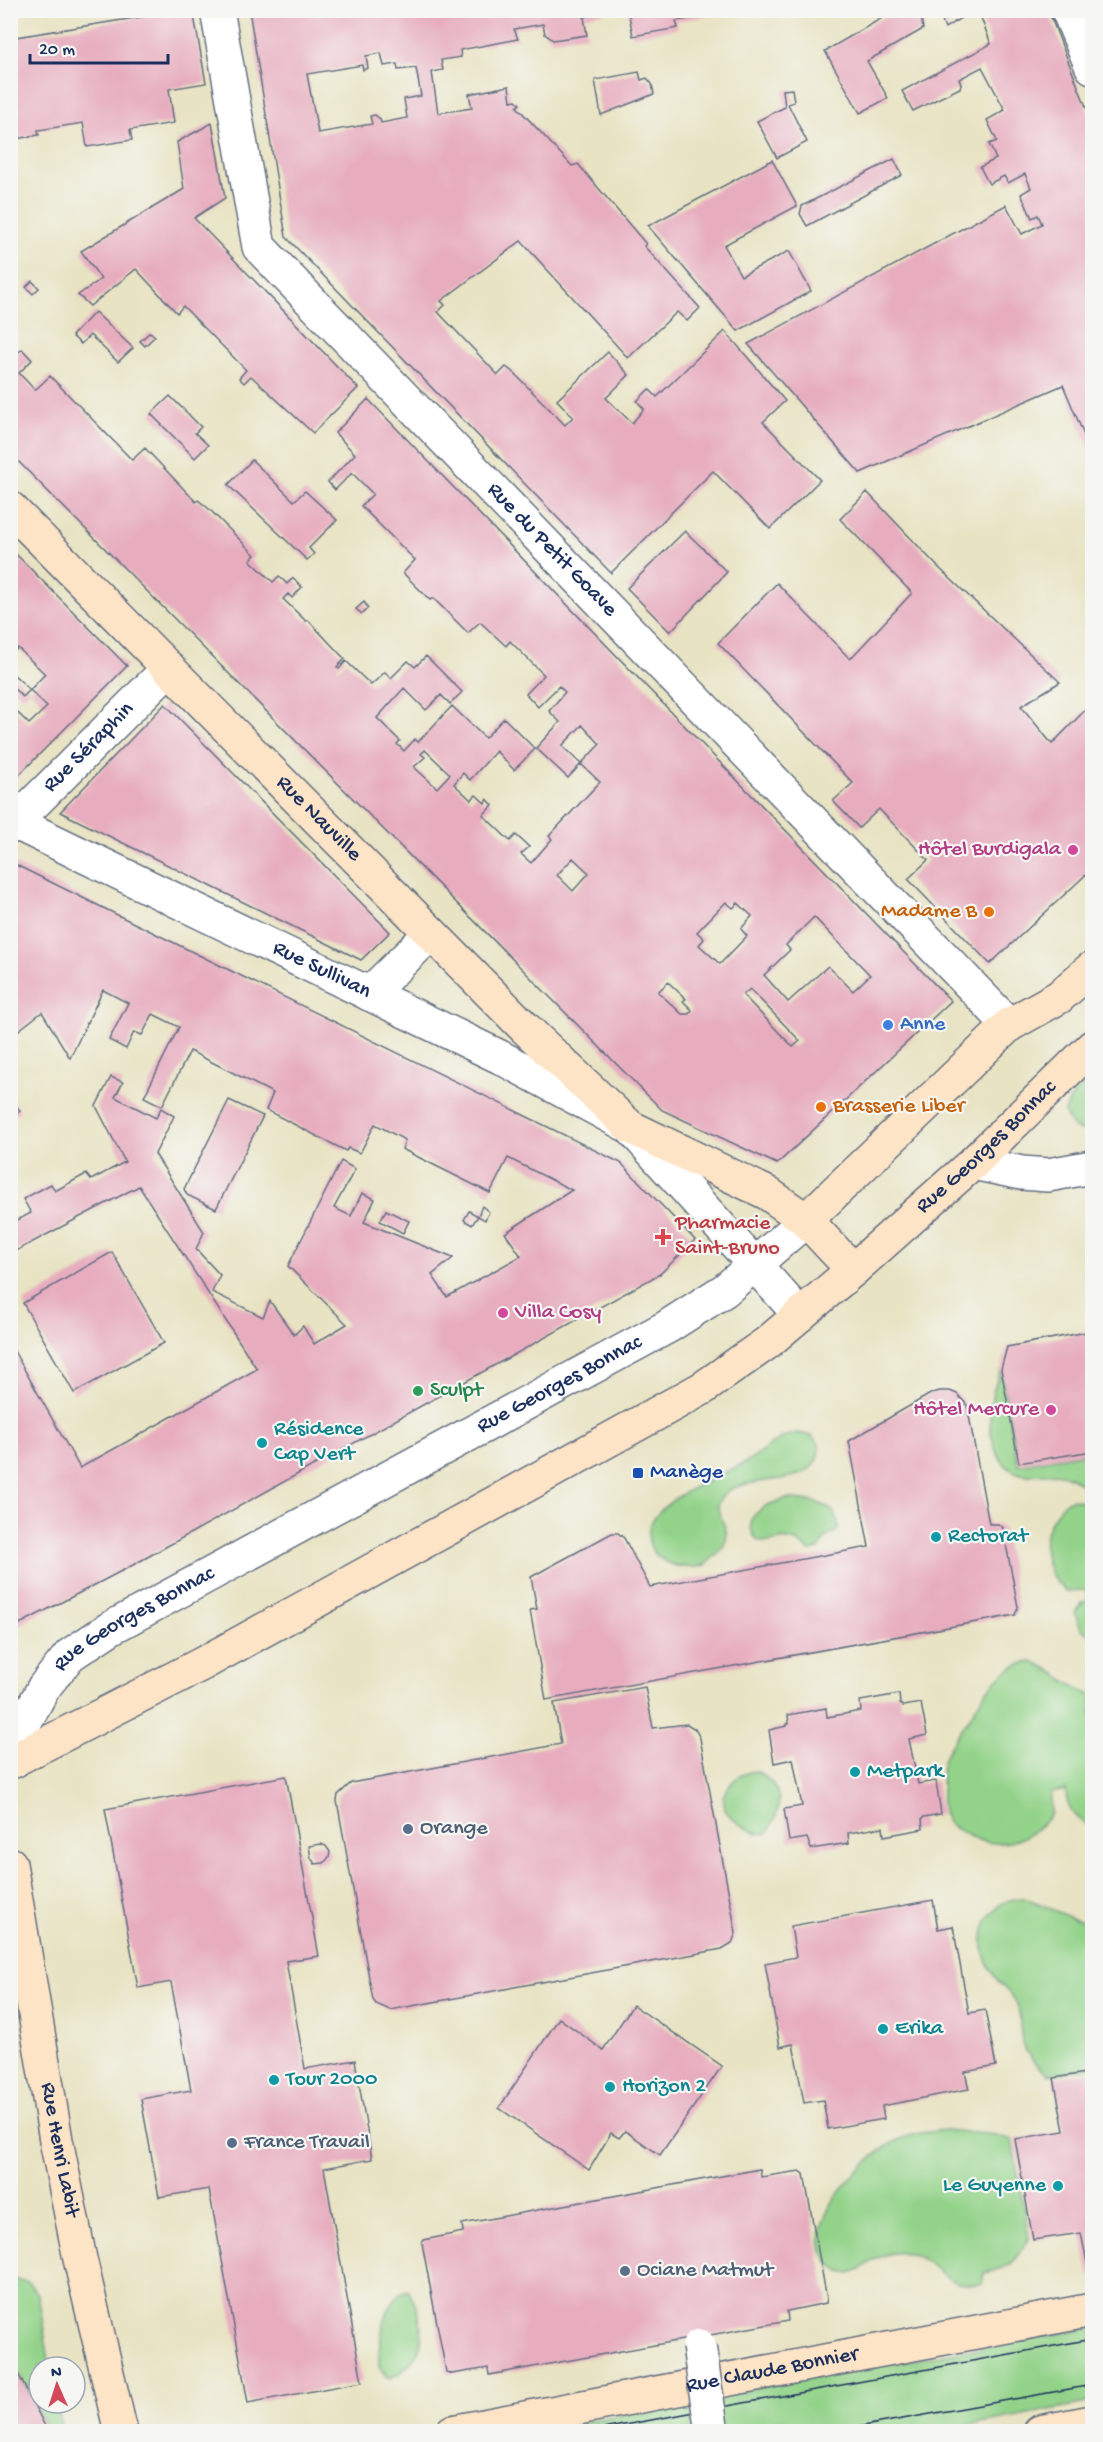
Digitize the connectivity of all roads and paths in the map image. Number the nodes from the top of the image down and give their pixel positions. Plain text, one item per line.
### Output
1 (217, 10) edge
2 (1068, 10) edge
3 (1092, 67) edge
4 (10, 508) edge
5 (170, 668) junction
6 (12, 823) edge
7 (431, 933) junction
8 (1092, 968) edge
9 (369, 994) junction
10 (1009, 1025) junction
11 (1092, 1047) edge
12 (630, 1127) junction
13 (973, 1163) junction
14 (1092, 1167) edge
15 (806, 1220) junction
16 (755, 1264) junction
17 (853, 1270) junction
18 (800, 1315) junction
19 (12, 1768) edge
20 (10, 1864) edge
21 (1092, 2310) edge
22 (699, 2346) dead end
23 (1092, 2422) edge
24 (120, 2432) edge
25 (452, 2432) edge
26 (712, 2432) edge
27 (1040, 2432) edge

1 - 10 street, Rue du Petit Goave
2 - 3 street
4 - 5 street, Rue Nauville
5 - 6 street, Rue Séraphin
5 - 7 street, Rue Nauville
6 - 9 street, Rue Sullivan
7 - 9 street
7 - 12 street, Rue Nauville
8 - 10 street, Rue Georges Bonnac
9 - 12 street, Rue Sullivan
10 - 15 street, Rue Georges Bonnac
11 - 13 street, Rue Georges Bonnac
12 - 15 street, Rue Sullivan
12 - 16 street, Rue Sullivan
13 - 14 street
13 - 17 street, Rue Georges Bonnac
15 - 16 street, Rue Georges Bonnac
15 - 17 street, Rue Sullivan
16 - 18 street, Rue Sullivan
16 - 19 street, Rue Georges Bonnac
17 - 18 street, Rue Georges Bonnac
18 - 19 street, Rue Georges Bonnac
20 - 24 street, Rue Henri Labit
21 - 25 street, Rue Claude Bonnier
22 - 26 street, bridge
23 - 27 street

